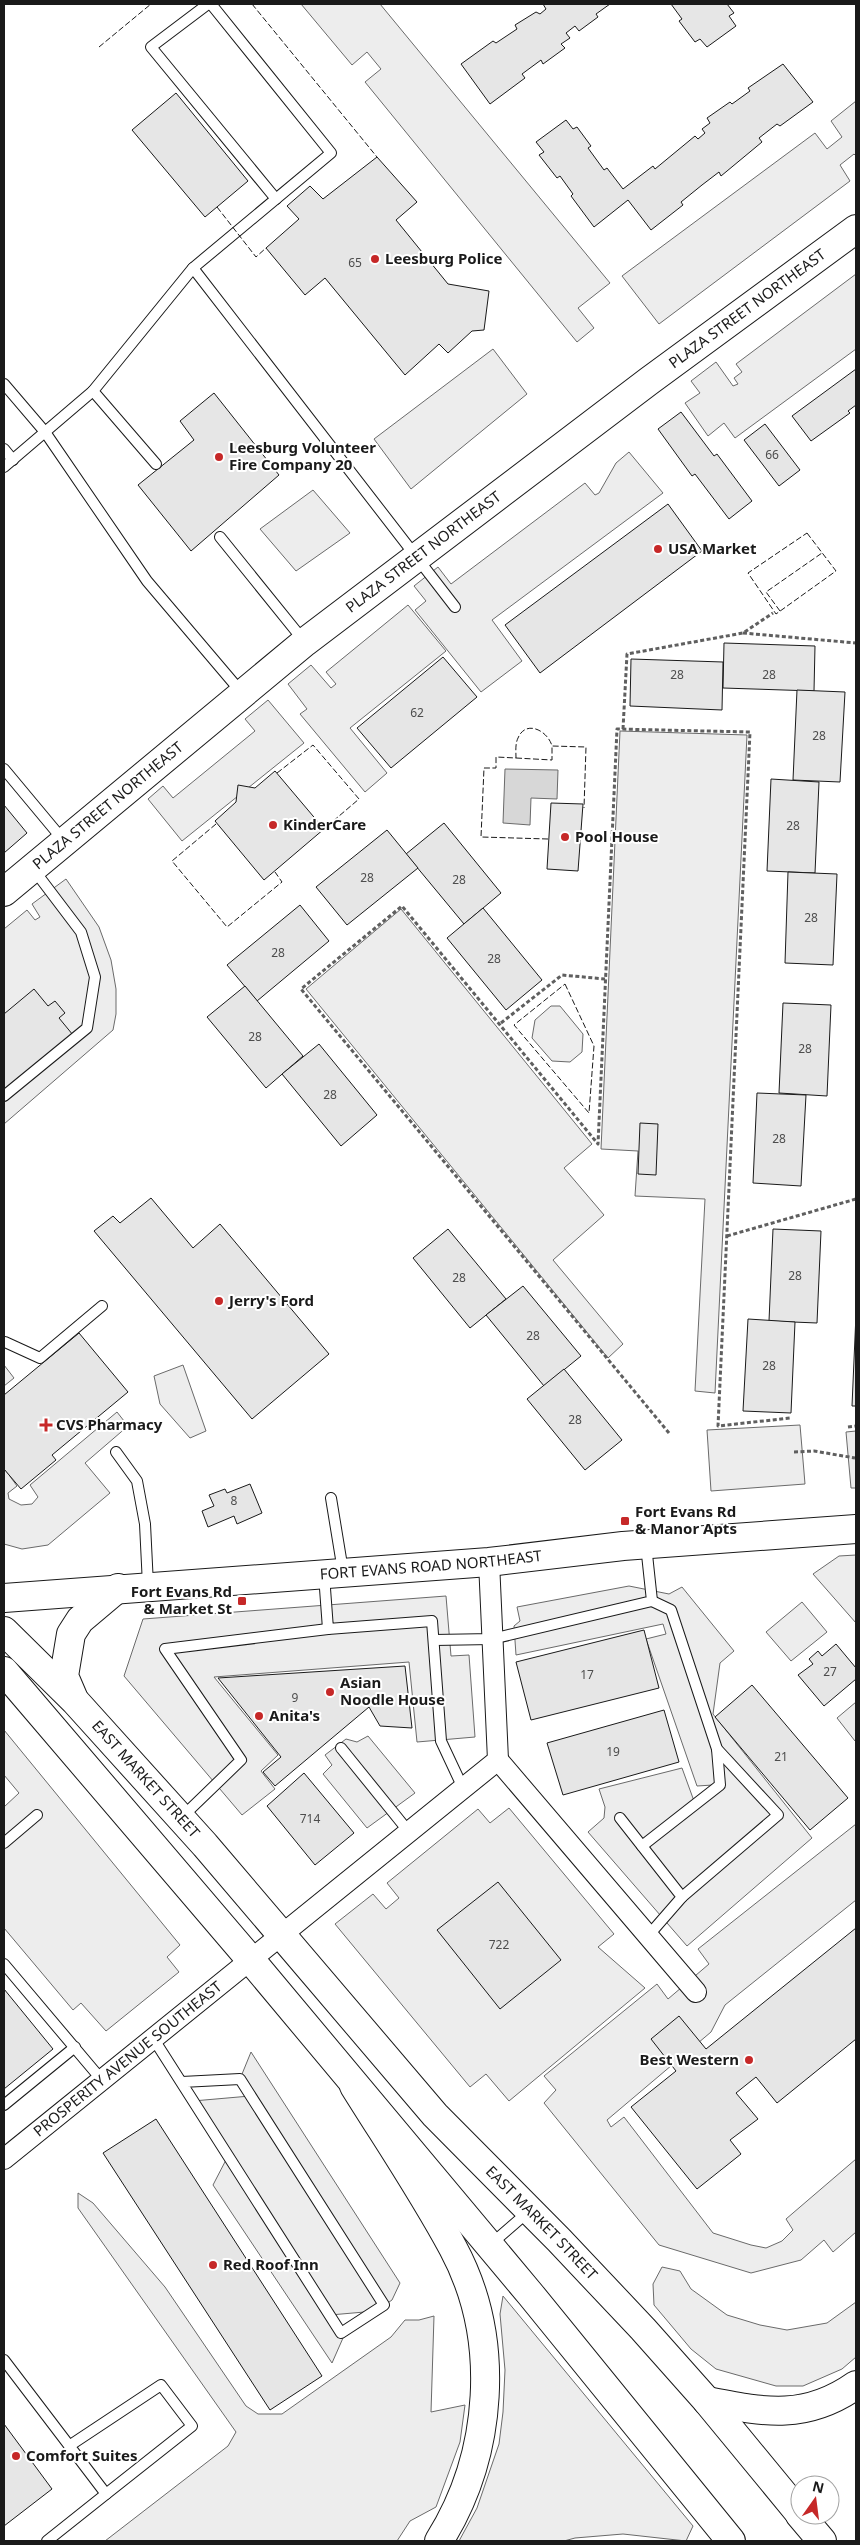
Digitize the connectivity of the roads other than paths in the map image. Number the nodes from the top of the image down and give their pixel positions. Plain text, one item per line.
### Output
1 (210, 4) edge
2 (276, 199) junction
3 (856, 229) edge
4 (194, 268) junction
5 (4, 384) edge
6 (93, 391) junction
7 (45, 432) junction
8 (4, 449) edge
9 (13, 460) junction
10 (156, 464) dead end
11 (4, 467) edge
12 (220, 536) dead end
13 (415, 557) junction
14 (455, 607) dead end
15 (305, 642) junction
16 (242, 693) junction
17 (4, 768) edge
18 (64, 842) junction
19 (33, 868) junction
20 (4, 892) edge
21 (4, 1096) edge
22 (102, 1306) dead end
23 (5, 1342) dead end
24 (116, 1452) dead end
25 (331, 1498) dead end
26 (856, 1529) edge
27 (646, 1545) junction
28 (489, 1562) junction
29 (333, 1573) junction
30 (148, 1586) junction
31 (118, 1588) junction
32 (4, 1598) edge
33 (652, 1601) junction
34 (328, 1629) junction
35 (4, 1631) edge
36 (492, 1639) junction
37 (434, 1640) junction
38 (4, 1671) edge
39 (75, 1701) junction
40 (341, 1748) dead end
41 (717, 1749) junction
42 (498, 1760) junction
43 (463, 1788) junction
44 (37, 1814) dead end
45 (181, 1818) junction
46 (620, 1818) dead end
47 (409, 1832) junction
48 (4, 1843) edge
49 (642, 1846) junction
50 (682, 1897) junction
51 (280, 1935) junction
52 (648, 1936) junction
53 (250, 1959) junction
54 (4, 1964) edge
55 (696, 1992) dead end
56 (153, 2038) junction
57 (74, 2047) junction
58 (101, 2079) junction
59 (182, 2082) junction
60 (354, 2086) junction
61 (4, 2105) edge
62 (4, 2159) edge
63 (530, 2211) junction
64 (489, 2245) junction
65 (4, 2360) edge
66 (856, 2386) edge
67 (706, 2401) junction
68 (69, 2446) junction
69 (106, 2494) junction
70 (790, 2503) edge
71 (808, 2525) edge
72 (47, 2541) edge
73 (439, 2541) edge
74 (731, 2541) edge
75 (822, 2541) edge

1 - 2 lane
1 - 2 lane
2 - 4 lane
3 - 13 main road, PLAZA STREET NORTHEAST
4 - 6 lane
4 - 13 lane
5 - 7 lane
6 - 7 lane
6 - 10 lane
7 - 9 lane
7 - 16 lane
8 - 9 lane
9 - 11 lane
12 - 15 lane
13 - 14 lane
13 - 15 main road, PLAZA STREET NORTHEAST
15 - 16 main road, PLAZA STREET NORTHEAST
16 - 18 main road, PLAZA STREET NORTHEAST
17 - 18 lane
18 - 19 main road, PLAZA STREET NORTHEAST
19 - 20 main road, PLAZA STREET NORTHEAST
19 - 21 lane
22 - 23 lane
24 - 30 lane
25 - 29 lane
26 - 27 main road, FORT EVANS ROAD NORTHEAST
27 - 28 main road, FORT EVANS ROAD NORTHEAST
27 - 33 lane
28 - 29 main road, FORT EVANS ROAD NORTHEAST
28 - 36 street
29 - 30 main road, FORT EVANS ROAD NORTHEAST
29 - 34 lane
30 - 31 main road, FORT EVANS ROAD NORTHEAST
31 - 32 main road, FORT EVANS ROAD NORTHEAST
31 - 39 main road
33 - 36 lane
33 - 41 lane
34 - 37 lane
34 - 45 lane
35 - 39 main road, EAST MARKET STREET
36 - 37 lane
36 - 42 street
37 - 43 lane
38 - 53 main road
39 - 45 main road, EAST MARKET STREET
40 - 47 lane
41 - 49 lane
41 - 50 lane
42 - 43 street
42 - 52 street
43 - 47 street
44 - 48 lane
45 - 51 main road, EAST MARKET STREET
46 - 49 lane
47 - 51 street
49 - 50 lane
50 - 52 lane
51 - 53 street
51 - 63 main road, EAST MARKET STREET
52 - 55 street
53 - 56 street, PROSPERITY AVENUE SOUTHEAST
53 - 60 main road
54 - 57 lane
56 - 58 street, PROSPERITY AVENUE SOUTHEAST
56 - 59 lane
57 - 58 lane
57 - 61 lane
58 - 62 street, PROSPERITY AVENUE SOUTHEAST
59 - 59 lane
60 - 64 main road
60 - 73 main road
63 - 64 lane
63 - 67 main road, EAST MARKET STREET
64 - 74 main road
65 - 68 lane
66 - 67 main road
67 - 70 main road, EAST MARKET STREET
68 - 69 lane
68 - 69 lane
69 - 72 lane
71 - 75 main road, EAST MARKET STREET

